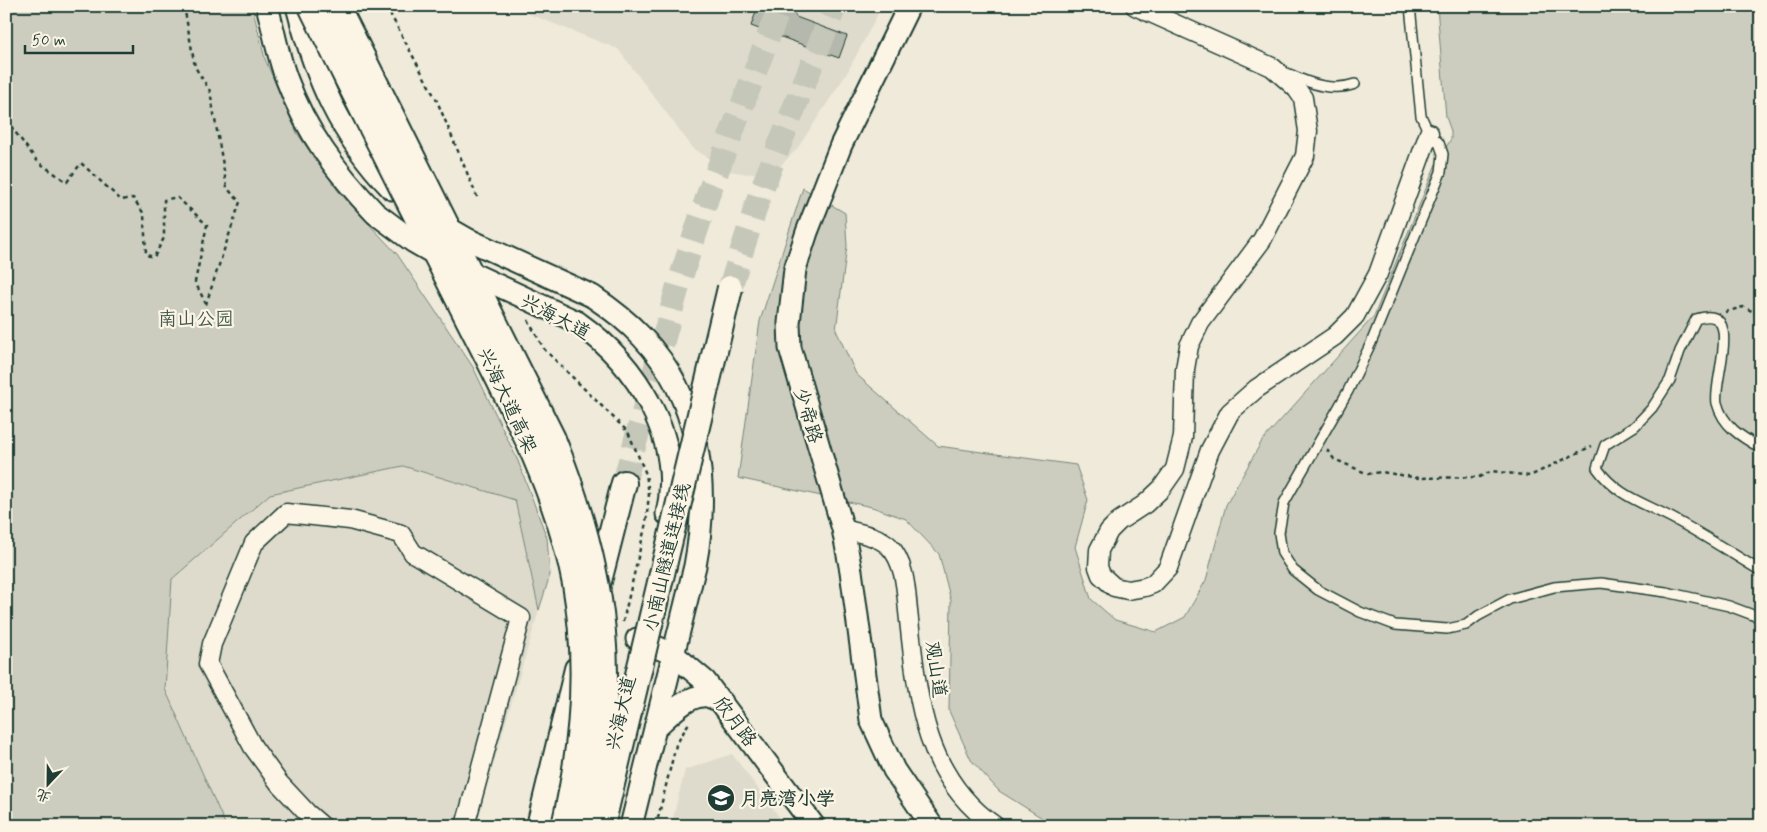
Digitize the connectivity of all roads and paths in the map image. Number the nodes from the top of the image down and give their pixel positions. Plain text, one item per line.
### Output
1 (184, 6) edge
2 (267, 6) edge
3 (297, 6) edge
4 (312, 6) edge
5 (336, 6) edge
6 (386, 6) edge
7 (908, 6) edge
8 (1136, 6) edge
9 (1410, 6) edge
10 (1272, 67) junction
11 (1356, 84) dead end
12 (6, 120) edge
13 (1429, 133) junction
14 (478, 199) dead end
15 (730, 288) tunnel mouth
16 (1761, 315) edge
17 (1714, 318) junction
18 (1324, 432) junction
19 (1597, 444) dead end
20 (1761, 448) edge
21 (624, 483) tunnel mouth
22 (843, 530) junction
23 (1761, 571) edge
24 (1761, 618) edge
25 (637, 640) junction
26 (673, 654) junction
27 (722, 702) junction
28 (693, 716) dead end
29 (655, 728) junction
30 (322, 826) edge
31 (465, 826) edge
32 (539, 826) edge
33 (565, 826) edge
34 (588, 826) edge
35 (602, 826) edge
36 (631, 826) edge
37 (656, 826) edge
38 (814, 826) edge
39 (932, 826) edge
40 (995, 826) edge

1 - 12 path
2 - 25 street, 兴海大道, bridge
3 - 26 street, 兴海大道, bridge
4 - 33 main road, 兴海大道高架, bridge
5 - 34 main road, 兴海大道高架, bridge
6 - 14 path
7 - 22 street, 少帝路
8 - 10 street
9 - 13 lane
10 - 11 lane
10 - 13 street
13 - 18 lane
15 - 35 main road, 小南山隧道连接线, bridge
16 - 17 path
17 - 20 lane
17 - 23 lane
18 - 19 path
18 - 24 lane
21 - 32 main road
22 - 39 street, 少帝路
22 - 40 street, 观山道
25 - 26 street, 欣月路
25 - 34 street, 兴海大道
26 - 27 street, 欣月路
26 - 29 street, 兴海大道
27 - 29 street
27 - 38 street, 欣月路
28 - 37 path
29 - 36 street, 兴海大道
30 - 31 street

